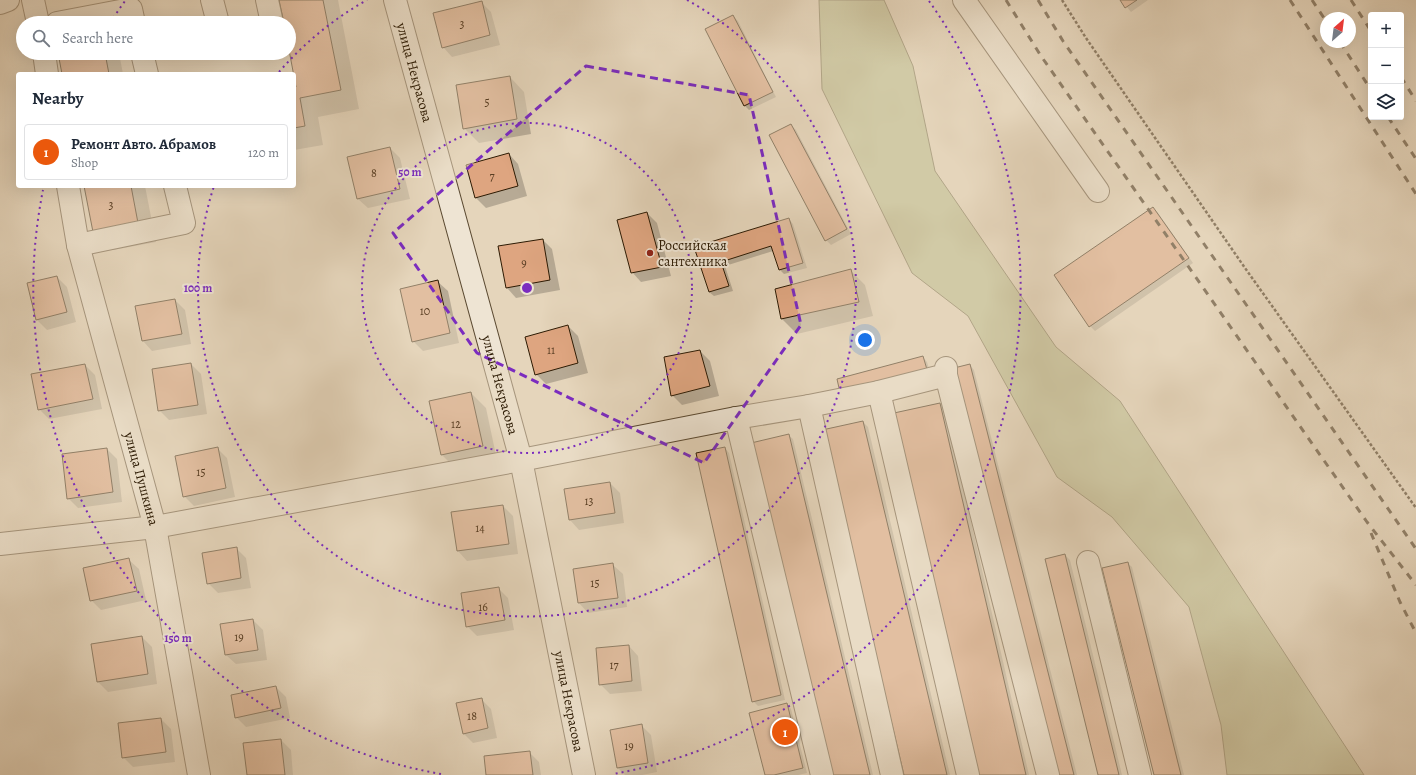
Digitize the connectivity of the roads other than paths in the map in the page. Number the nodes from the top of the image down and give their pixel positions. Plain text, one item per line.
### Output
1 (8, 0) edge
2 (33, 0) edge
3 (212, 0) edge
4 (266, 0) edge
5 (394, 0) edge
6 (964, 0) edge
7 (0, 3) edge
8 (36, 16) edge
9 (94, 16) edge
10 (132, 16) edge
11 (216, 16) edge
12 (270, 16) edge
13 (45, 60) edge
14 (144, 60) edge
15 (47, 72) edge
16 (147, 72) edge
17 (68, 188) edge
18 (175, 188) edge
19 (1098, 191) dead end
20 (78, 245) junction
21 (879, 392) junction
22 (809, 406) junction
23 (736, 418) junction
24 (521, 460) junction
25 (155, 527) junction
26 (0, 544) edge
27 (1088, 562) dead end
28 (200, 775) edge
29 (584, 775) edge
30 (822, 775) edge
31 (892, 775) edge
32 (968, 775) edge
33 (1048, 775) edge
34 (1140, 775) edge

1 - 7 street
2 - 8 street
3 - 11 street
4 - 12 street
5 - 24 street, улица Некрасова
6 - 19 street
9 - 10 street
13 - 15 street
14 - 16 street
17 - 20 street, улица Пушкина
18 - 20 street
20 - 25 street, улица Пушкина
21 - 22 street
21 - 32 street
21 - 33 street
22 - 23 street
22 - 31 street
23 - 24 street
23 - 30 street
24 - 25 street
24 - 29 street, улица Некрасова
25 - 26 street
25 - 28 street, улица Пушкина
27 - 34 street

